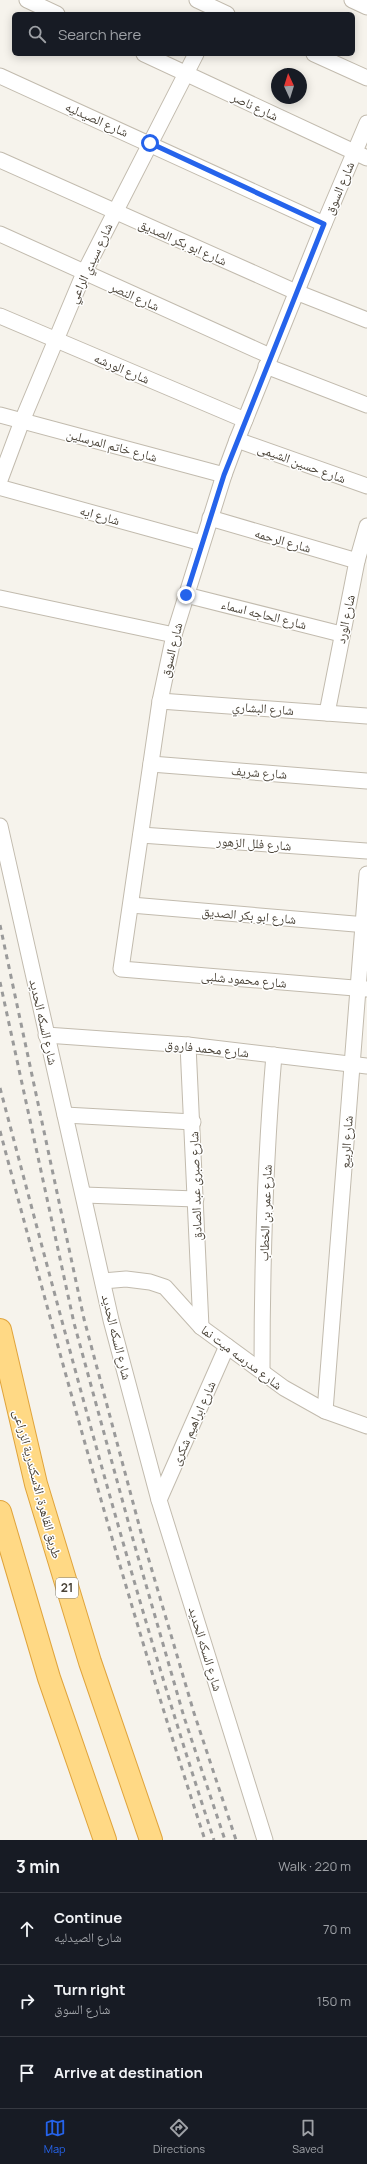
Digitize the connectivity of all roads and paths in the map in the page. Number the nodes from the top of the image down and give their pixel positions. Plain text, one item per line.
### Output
1 (27, 0) edge
2 (197, 0) edge
3 (352, 0) edge
4 (367, 7) edge
5 (221, 9) edge
6 (53, 12) edge
7 (148, 56) edge
8 (195, 56) edge
9 (318, 56) edge
10 (186, 73) junction
11 (0, 76) edge
12 (367, 78) edge
13 (367, 123) edge
14 (150, 143) junction
15 (361, 155) edge
16 (0, 160) edge
17 (115, 212) junction
18 (324, 224) junction
19 (0, 234) edge
20 (84, 273) junction
21 (296, 292) junction
22 (0, 316) edge
23 (367, 320) edge
24 (56, 340) junction
25 (268, 361) junction
26 (367, 405) edge
27 (0, 415) edge
28 (22, 420) junction
29 (245, 420) junction
30 (237, 440) junction
31 (224, 475) junction
32 (0, 480) edge
33 (0, 484) edge
34 (367, 486) edge
35 (210, 518) junction
36 (367, 526) edge
37 (202, 543) junction
38 (357, 561) junction
39 (186, 595) junction
40 (0, 598) edge
41 (342, 634) junction
42 (174, 635) junction
43 (160, 701) junction
44 (327, 712) junction
45 (367, 716) edge
46 (151, 764) junction
47 (367, 781) edge
48 (0, 826) edge
49 (141, 835) junction
50 (367, 851) edge
51 (367, 874) edge
52 (131, 905) junction
53 (365, 925) edge
54 (121, 969) joint
55 (362, 988) edge
56 (46, 1035) junction
57 (188, 1045) junction
58 (274, 1055) junction
59 (352, 1064) junction
60 (367, 1066) edge
61 (66, 1115) junction
62 (193, 1122) junction
63 (84, 1195) junction
64 (196, 1199) junction
65 (103, 1281) junction
66 (201, 1327) junction
67 (0, 1330) edge
68 (227, 1346) junction
69 (262, 1371) junction
70 (325, 1411) junction
71 (367, 1426) edge
72 (159, 1500) junction
73 (0, 1512) edge
74 (105, 1840) edge
75 (152, 1840) edge
76 (265, 1840) edge

1 - 6 street
2 - 5 street
3 - 4 street
7 - 10 street, شارع ناصر
8 - 10 street, شارع سيدي الراعي
9 - 12 street
10 - 14 street, شارع سيدي الراعي
10 - 15 street, شارع ناصر
11 - 14 street, شارع الصيدليه
13 - 15 street, شارع السوق
14 - 17 street, شارع سيدي الراعي
14 - 18 street, شارع الصيدليه
15 - 18 street, شارع السوق
16 - 17 street, شارع ابو بكر الصديق
17 - 20 street, شارع سيدي الراعي
17 - 21 street, شارع ابو بكر الصديق
18 - 21 street, شارع السوق
19 - 20 street, شارع النصر
20 - 24 street, شارع سيدي الراعي
20 - 25 street, شارع النصر
21 - 23 street, شارع ابو بكر الصديق
21 - 25 street, شارع السوق
22 - 24 street, شارع الورشه
24 - 28 street, شارع سيدي الراعي
24 - 29 street, شارع الورشه
25 - 26 street, شارع النصر
25 - 29 street, شارع السوق
27 - 28 street, شارع خاتم المرسلين
28 - 31 street, شارع خاتم المرسلين
28 - 32 street, شارع سيدي الراعي
29 - 30 street, شارع السوق
30 - 31 street, شارع السوق
30 - 34 street, شارع حسين الشيمى
31 - 35 street, شارع السوق
33 - 37 street, شارع ايه
35 - 37 street, شارع السوق
35 - 38 street, شارع الرحمه
36 - 38 street, شارع الورد
37 - 39 street, شارع السوق
38 - 41 street, شارع الورد
39 - 41 street, شارع الحاجه اسماء
39 - 42 street, شارع السوق
40 - 42 street
41 - 44 street, شارع الورد
42 - 43 street, شارع السوق
43 - 44 street, شارع البشاري
43 - 46 street, شارع السوق
44 - 45 street, شارع البشاري
46 - 47 street, شارع شريف
46 - 49 street, شارع السوق
48 - 56 street, شارع السكه الحديد
49 - 50 street, شارع فلل الزهور
49 - 52 street, شارع السوق
51 - 53 street, شارع الربيع
52 - 53 street, شارع ابو بكر الصديق
52 - 54 street, شارع السوق
53 - 55 street, شارع الربيع
54 - 55 street, شارع محمود شلبى
55 - 59 street, شارع الربيع
56 - 57 street, شارع محمد فاروق
56 - 61 street, شارع السكه الحديد
57 - 58 street, شارع محمد فاروق
57 - 62 street, شارع صبرى عبد الصادق
58 - 59 street, شارع محمد فاروق
58 - 69 street, شارع عمر بن الخطاب
59 - 60 street, شارع محمد فاروق
59 - 70 street, شارع الربيع
61 - 62 street
61 - 63 street, شارع السكه الحديد
62 - 64 street, شارع صبرى عبد الصادق
63 - 64 street
63 - 65 street, شارع السكه الحديد
64 - 66 street, شارع صبرى عبد الصادق
65 - 66 street, شارع مدرسه ميت نما
65 - 72 street, شارع السكه الحديد
66 - 68 street, شارع مدرسه ميت نما
67 - 75 highway, طريق القاهرة, الاسكندرية الزراعى / 21
68 - 69 street, شارع مدرسه ميت نما
68 - 72 street, شارع ابراهيم شكرى
69 - 70 street, شارع مدرسه ميت نما
70 - 71 street, شارع مدرسه ميت نما
72 - 76 street, شارع السكه الحديد
73 - 74 highway

